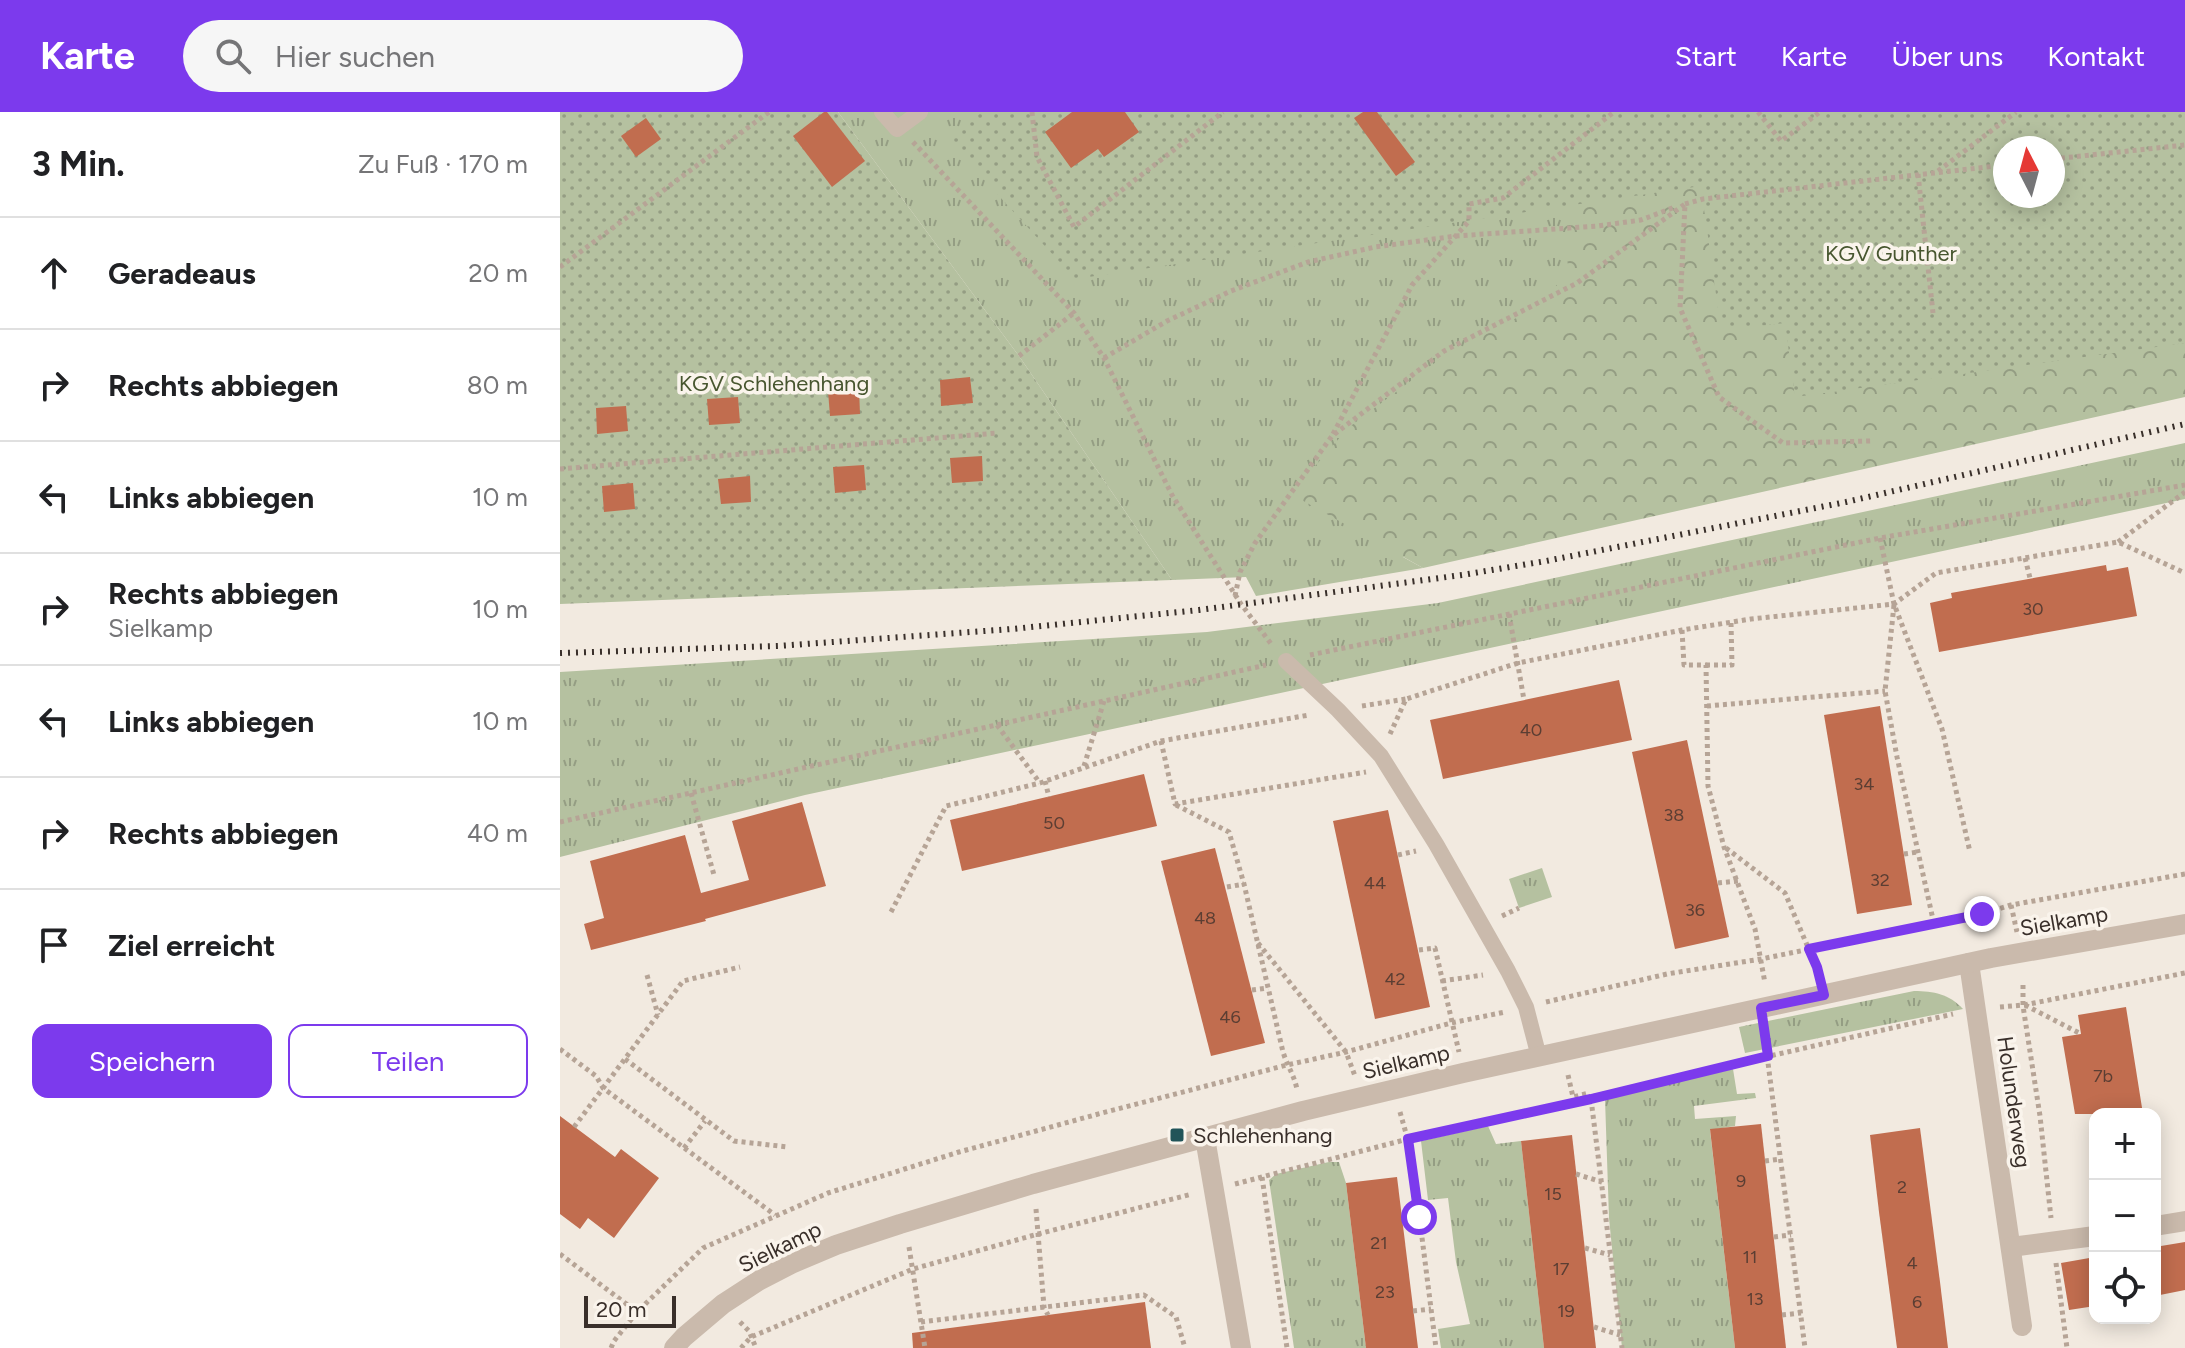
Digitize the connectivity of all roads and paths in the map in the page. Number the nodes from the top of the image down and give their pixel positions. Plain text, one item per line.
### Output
1 (769, 112) edge
2 (882, 112) edge
3 (920, 112) edge
4 (1032, 112) edge
5 (1223, 112) edge
6 (1614, 112) edge
7 (1758, 112) edge
8 (1820, 112) edge
9 (2016, 112) edge
10 (897, 129) junction
11 (2185, 145) edge
12 (2065, 158) edge
13 (1993, 166) edge
14 (1938, 172) junction
15 (1918, 174) junction
16 (1685, 204) junction
17 (1456, 236) junction
18 (560, 267) edge
19 (1074, 313) junction
20 (1933, 313) dead end
21 (1019, 356) dead end
22 (1104, 358) junction
23 (998, 433) dead end
24 (1332, 436) junction
25 (1871, 441) dead end
26 (560, 469) edge
27 (2185, 485) edge
28 (2185, 492) edge
29 (1880, 538) junction
30 (2118, 542) junction
31 (2025, 558) junction
32 (2185, 573) edge
33 (2030, 578) dead end
34 (1235, 596) junction
35 (1894, 604) junction
36 (1509, 614) junction
37 (1731, 623) junction
38 (1682, 630) junction
39 (1286, 661) junction
40 (1518, 663) junction
41 (1706, 665) junction
42 (1885, 691) junction
43 (1406, 699) junction
44 (1524, 700) dead end
45 (1104, 701) junction
46 (1707, 706) junction
47 (1338, 710) junction
48 (997, 725) junction
49 (1161, 741) junction
50 (1381, 756) junction
51 (1897, 757) junction
52 (1888, 758) dead end
53 (1084, 767) junction
54 (1043, 782) junction
55 (1708, 786) junction
56 (1697, 788) dead end
57 (691, 793) junction
58 (1049, 797) dead end
59 (1175, 804) junction
60 (560, 822) edge
61 (1724, 847) junction
62 (1421, 850) dead end
63 (1918, 852) junction
64 (1970, 852) dead end
65 (1904, 854) dead end
66 (1398, 855) dead end
67 (2185, 874) edge
68 (714, 875) dead end
69 (1738, 881) junction
70 (1718, 883) dead end
71 (1244, 884) junction
72 (1227, 887) dead end
73 (2011, 905) junction
74 (891, 912) dead end
75 (1934, 924) junction
76 (2185, 924) edge
77 (2018, 936) dead end
78 (1257, 941) junction
79 (1809, 949) junction
80 (1419, 950) dead end
81 (1761, 959) junction
82 (1969, 963) junction
83 (740, 967) dead end
84 (1763, 973) dead end
85 (2185, 973) edge
86 (647, 975) dead end
87 (1482, 975) dead end
88 (1442, 981) junction
89 (2023, 985) dead end
90 (1268, 988) junction
91 (1252, 990) dead end
92 (1824, 995) junction
93 (2024, 1005) junction
94 (1526, 1007) junction
95 (1999, 1007) dead end
96 (1761, 1008) junction
97 (1954, 1013) dead end
98 (658, 1015) junction
99 (1451, 1023) junction
100 (1456, 1034) dead end
101 (2081, 1034) dead end
102 (560, 1049) edge
103 (1346, 1052) junction
104 (1768, 1056) junction
105 (1539, 1057) junction
106 (625, 1059) junction
107 (1287, 1065) junction
108 (1566, 1068) dead end
109 (1297, 1087) dead end
110 (603, 1088) junction
111 (1362, 1096) junction
112 (1590, 1096) junction
113 (1402, 1118) dead end
114 (705, 1121) junction
115 (574, 1127) dead end
116 (1205, 1138) junction
117 (1408, 1139) junction
118 (788, 1147) dead end
119 (684, 1148) junction
120 (1781, 1159) junction
121 (1765, 1161) dead end
122 (1576, 1174) dead end
123 (1262, 1177) junction
124 (1602, 1182) junction
125 (1231, 1185) dead end
126 (1196, 1193) dead end
127 (776, 1215) junction
128 (1419, 1217) junction
129 (1403, 1219) dead end
130 (2185, 1221) edge
131 (2161, 1225) edge
132 (1038, 1234) junction
133 (1791, 1235) junction
134 (1774, 1237) dead end
135 (2089, 1237) edge
136 (2054, 1242) junction
137 (2011, 1247) junction
138 (1585, 1248) dead end
139 (560, 1254) edge
140 (1610, 1255) junction
141 (912, 1266) junction
142 (1044, 1307) junction
143 (1431, 1309) junction
144 (1413, 1311) dead end
145 (637, 1312) junction
146 (1801, 1313) junction
147 (1048, 1315) dead end
148 (1782, 1315) dead end
149 (921, 1322) junction
150 (2022, 1326) dead end
151 (1594, 1327) dead end
152 (750, 1334) junction
153 (1620, 1335) junction
154 (611, 1348) edge
155 (674, 1348) edge
156 (741, 1348) edge
157 (756, 1348) edge
158 (925, 1348) edge
159 (1185, 1348) edge
160 (1241, 1348) edge
161 (1287, 1348) edge
162 (1436, 1348) edge
163 (1622, 1348) edge
164 (1805, 1348) edge
165 (2067, 1348) edge

1 - 18 path
2 - 10 lane
3 - 10 lane
4 - 5 path
6 - 17 path
7 - 8 path
9 - 14 path
10 - 19 path
11 - 12 path
13 - 14 path
14 - 15 path
15 - 16 path
15 - 20 path
16 - 17 path
16 - 24 path
16 - 25 path
17 - 22 path
17 - 24 path
19 - 21 path
19 - 22 path
22 - 34 path
23 - 26 path
24 - 34 path
27 - 29 path
28 - 30 path
29 - 35 path
29 - 36 path
30 - 31 path
30 - 32 path
31 - 33 path
31 - 35 path
34 - 39 path
35 - 37 path
35 - 42 path
35 - 64 path
36 - 39 path
36 - 40 path
37 - 38 path
37 - 41 path
38 - 40 path
38 - 41 path
39 - 45 path
39 - 47 lane
40 - 43 path
40 - 44 path
41 - 46 path
42 - 46 path
42 - 51 path
43 - 47 path
43 - 50 path
45 - 48 path
45 - 53 path
46 - 55 path
47 - 49 path
47 - 50 lane
48 - 54 path
48 - 57 path
49 - 53 path
49 - 59 path
50 - 59 path
50 - 94 lane
51 - 52 path
51 - 63 path
53 - 54 path
54 - 58 path
54 - 74 path
55 - 56 path
55 - 61 path
57 - 60 path
57 - 68 path
59 - 71 path
61 - 69 path
61 - 79 path
62 - 66 path
63 - 65 path
63 - 75 path
67 - 73 path
69 - 70 path
69 - 81 path
71 - 72 path
71 - 78 path
73 - 75 path
73 - 77 path
75 - 79 path
76 - 82 street, Sielkamp
78 - 90 path
78 - 103 path
79 - 81 path
79 - 92 path
80 - 88 path
81 - 84 path
81 - 94 path
82 - 92 street, Sielkamp
82 - 137 street, Holunderweg
83 - 98 path
85 - 93 path
86 - 98 path
87 - 88 path
88 - 99 path
89 - 93 path
90 - 91 path
90 - 107 path
92 - 96 street, Sielkamp
93 - 95 path
93 - 101 path
93 - 136 path
94 - 99 path
94 - 105 lane
96 - 104 path
96 - 105 street, Sielkamp
97 - 104 path
98 - 106 path
99 - 100 path
99 - 103 path
102 - 110 path
103 - 107 path
103 - 111 path
104 - 112 path
104 - 120 path
105 - 111 street, Sielkamp
106 - 110 path
106 - 114 path
107 - 109 path
107 - 127 path
108 - 112 path
110 - 115 path
110 - 119 path
111 - 116 street, Sielkamp
112 - 117 path
112 - 124 path
113 - 117 path
114 - 118 path
114 - 119 path
116 - 155 street, Sielkamp
116 - 160 street
117 - 123 path
117 - 128 path
119 - 127 path
120 - 121 path
120 - 133 path
122 - 124 path
123 - 125 path
123 - 161 path
124 - 140 path
126 - 132 path
127 - 145 path
128 - 129 path
128 - 143 path
130 - 131 street
132 - 141 path
132 - 142 path
133 - 134 path
133 - 146 path
135 - 136 street
136 - 137 street
136 - 165 path
137 - 150 street, Holunderweg
138 - 140 path
139 - 145 path
140 - 153 path
141 - 149 path
141 - 152 path
142 - 147 path
142 - 149 path
142 - 159 path
143 - 144 path
143 - 162 path
145 - 154 path
146 - 148 path
146 - 164 path
149 - 158 path
151 - 153 path
152 - 156 path
152 - 157 path
153 - 163 path

